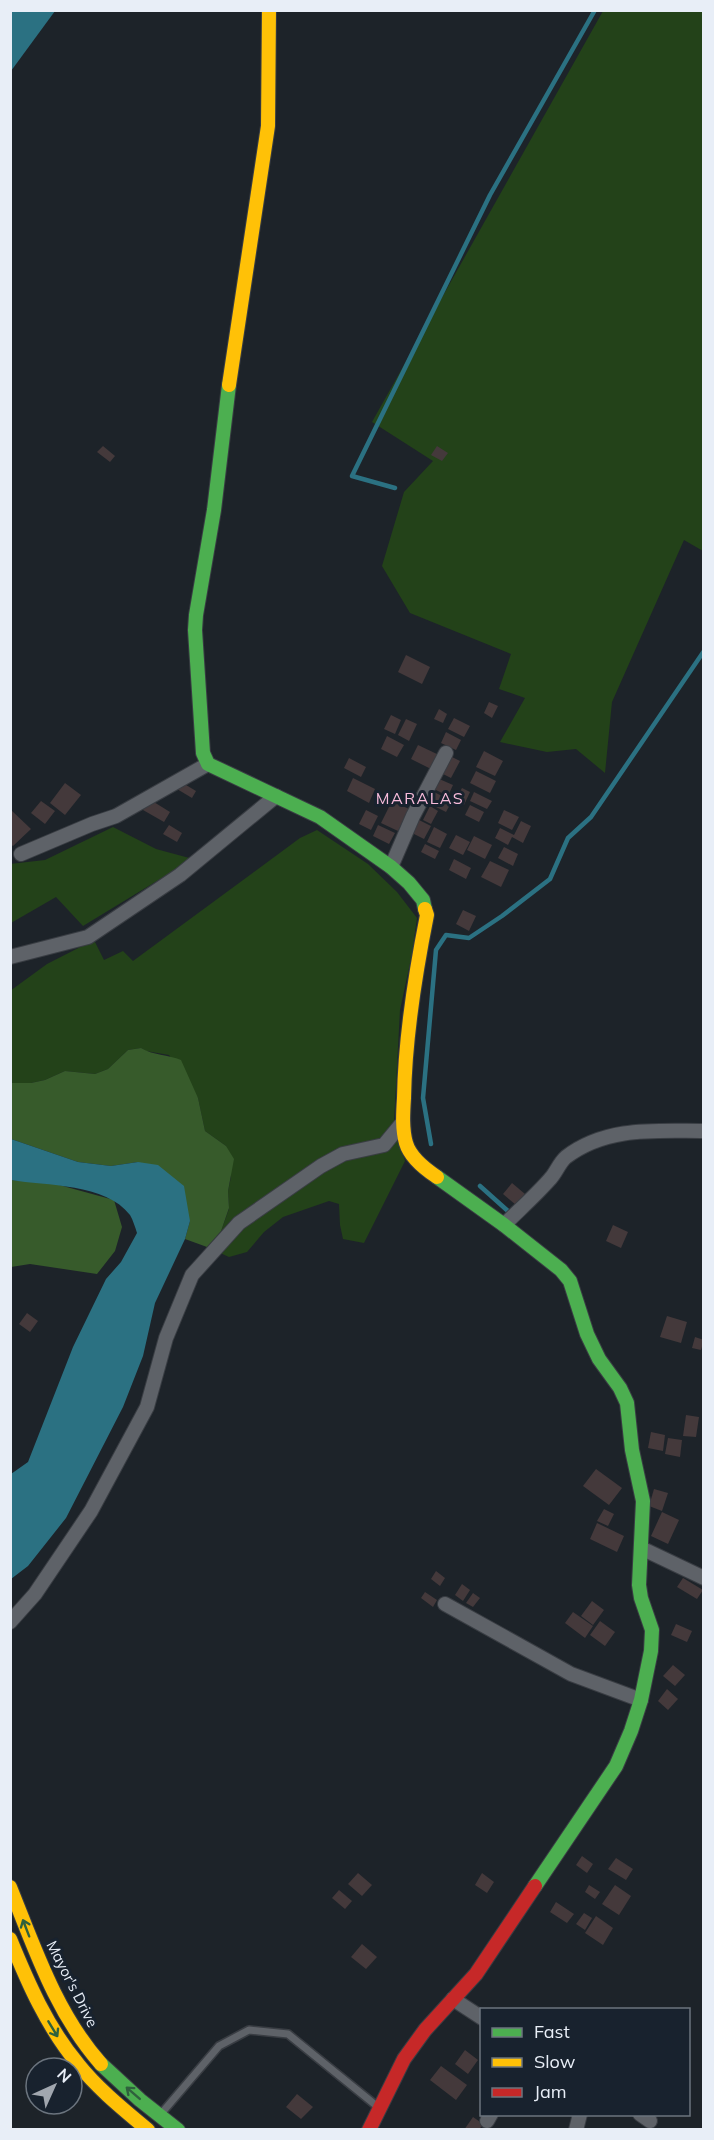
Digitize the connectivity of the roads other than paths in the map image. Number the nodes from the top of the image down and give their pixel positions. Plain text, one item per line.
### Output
1 (269, 10) edge
2 (446, 753) dead end
3 (208, 764) junction
4 (276, 796) junction
5 (21, 854) dead end
6 (392, 867) junction
7 (10, 957) edge
8 (403, 1122) junction
9 (704, 1131) edge
10 (504, 1224) junction
11 (640, 1548) junction
12 (704, 1578) edge
13 (445, 1604) dead end
14 (10, 1622) edge
15 (641, 1701) junction
16 (10, 1887) edge
17 (10, 1939) edge
18 (44, 1969) junction
19 (27, 1977) junction
20 (453, 1999) junction
21 (480, 2017) edge
22 (380, 2109) junction
23 (160, 2115) junction
24 (148, 2130) edge
25 (178, 2130) edge
26 (369, 2130) edge

1 - 3 street
2 - 6 street
3 - 4 street
3 - 5 street
4 - 6 street
4 - 7 street
6 - 8 street
8 - 10 street
8 - 14 street
9 - 10 street
10 - 11 street
11 - 12 street
11 - 15 street
13 - 15 street
15 - 20 street
18 -> 16 street, Mayor's Drive
17 - 19 street
18 - 19 street
23 -> 18 street, Mayor's Drive
19 -> 24 street
20 - 21 street
20 - 22 street
22 - 23 lane
22 - 26 street
23 - 25 street, Mayor's Drive

